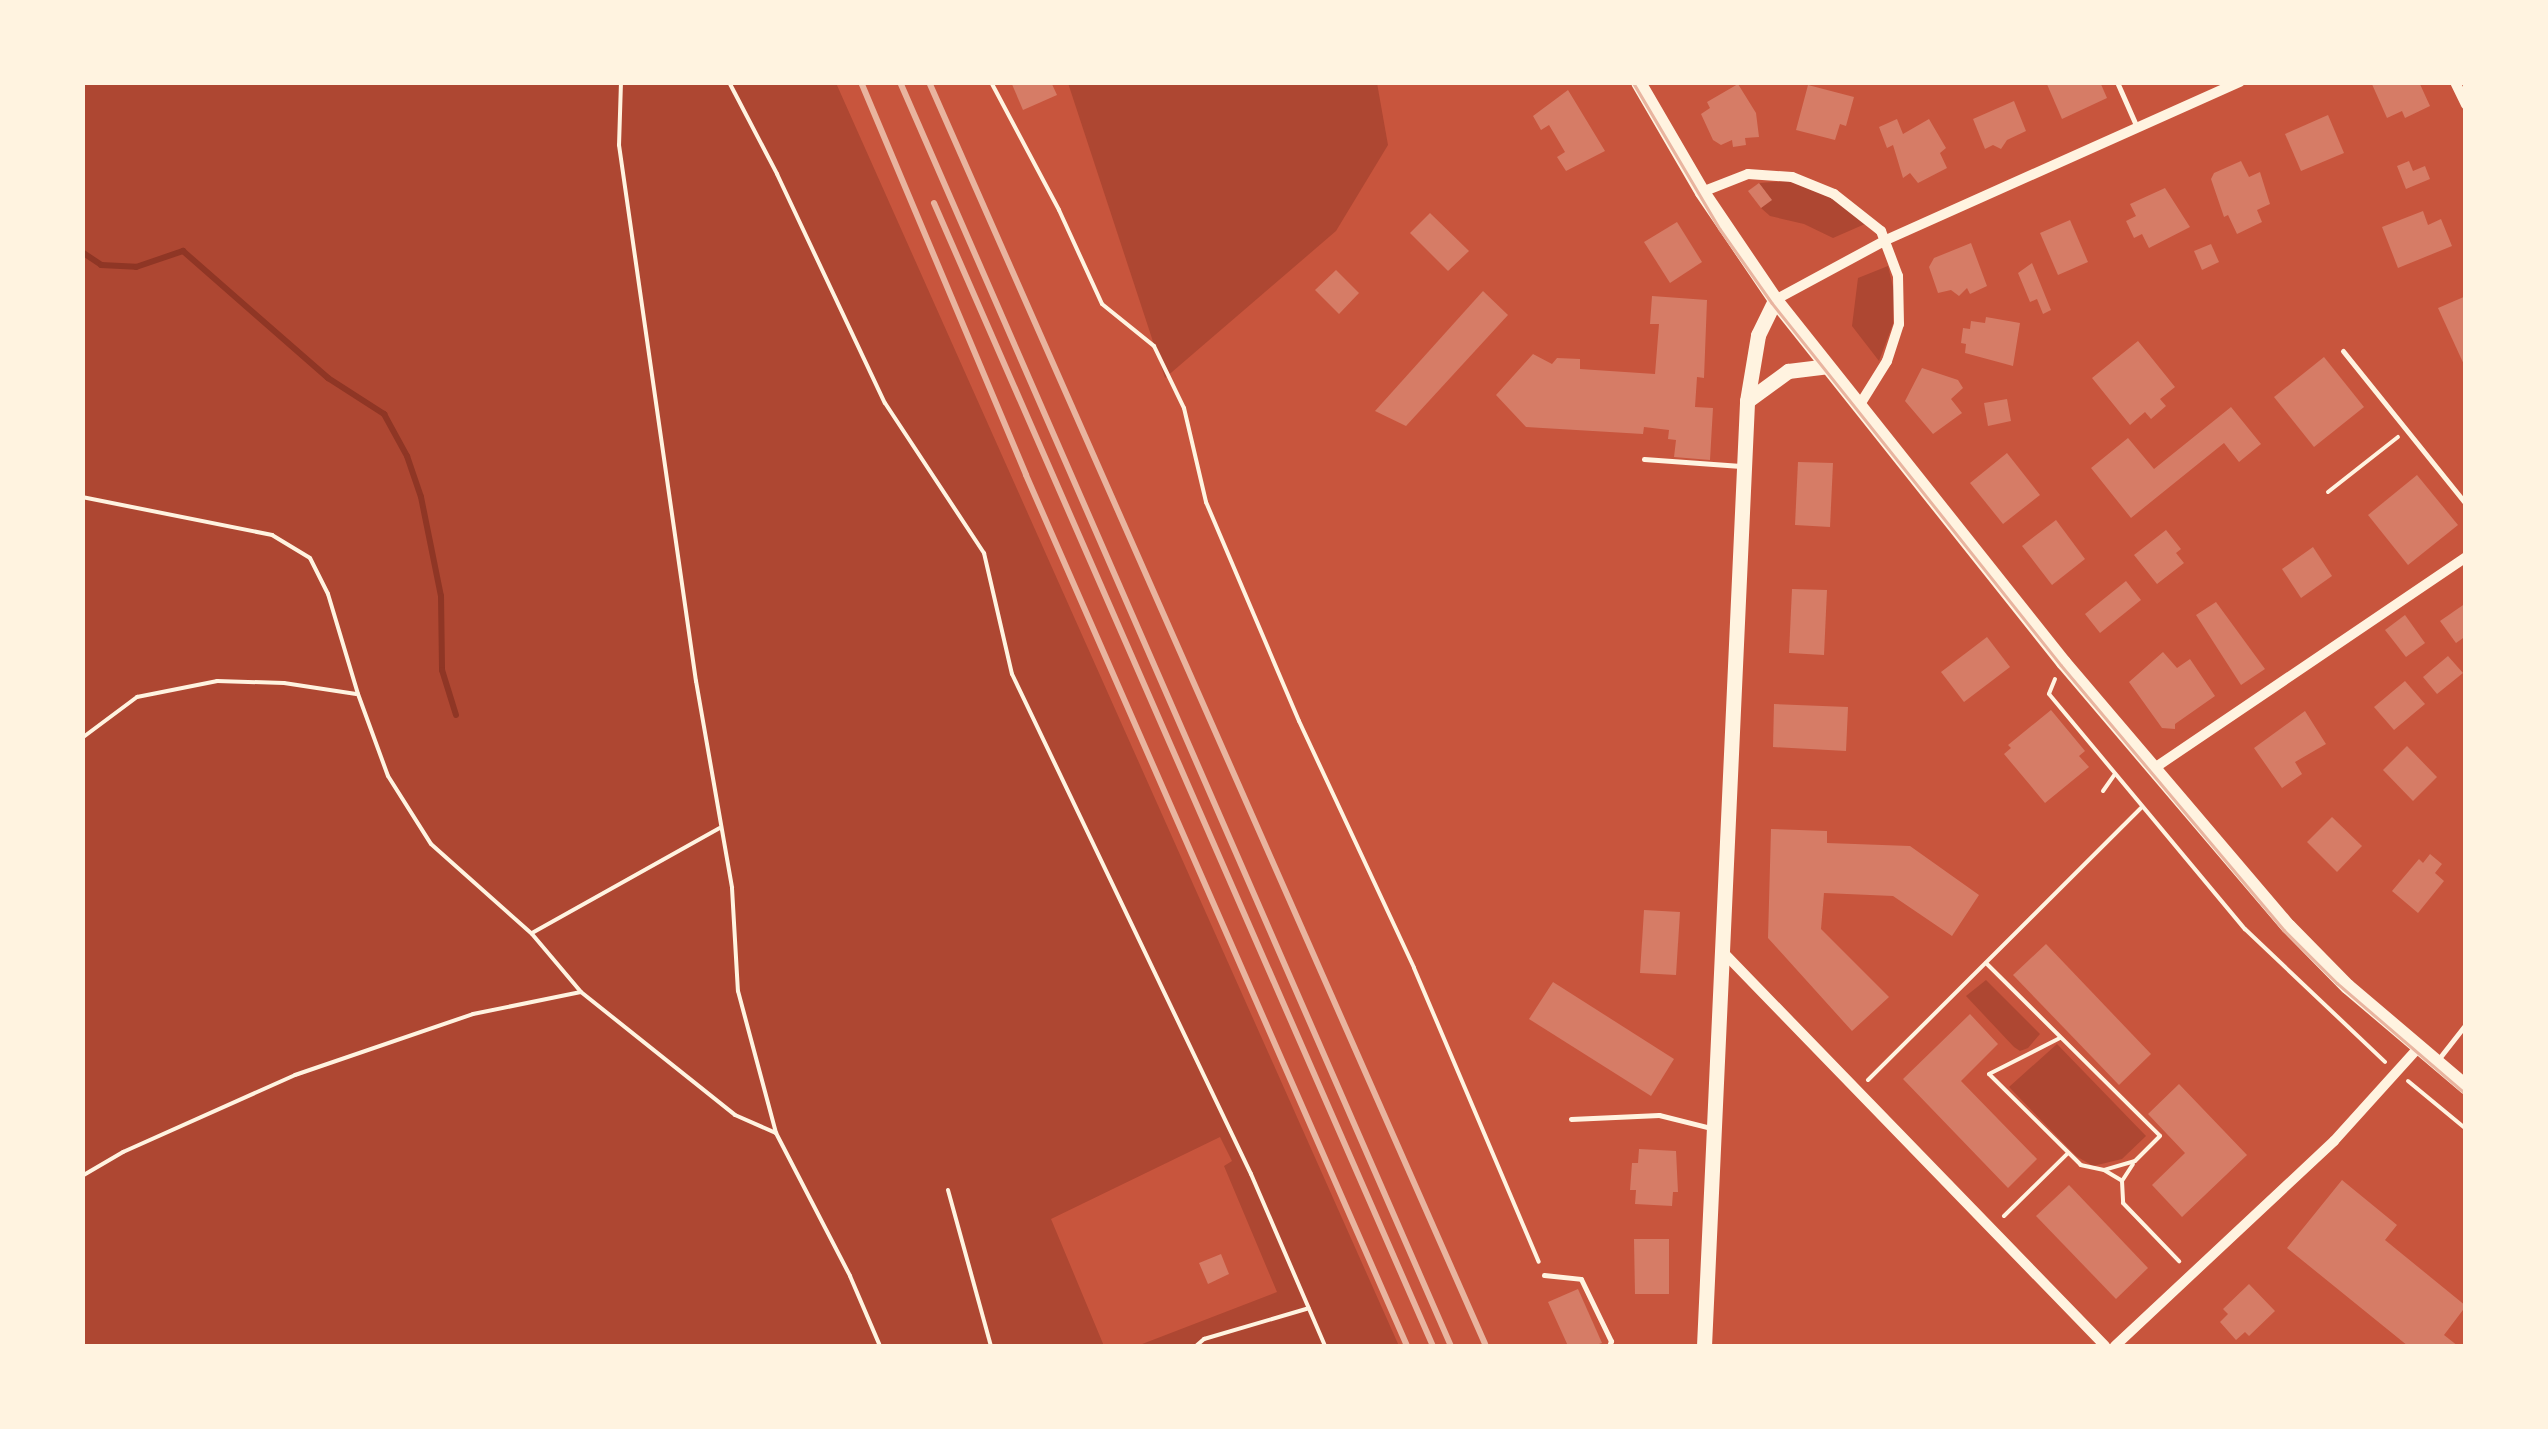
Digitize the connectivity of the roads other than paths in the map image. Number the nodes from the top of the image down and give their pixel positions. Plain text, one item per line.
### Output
1 (1638, 82) edge
2 (2118, 82) edge
3 (2240, 82) edge
4 (2455, 82) edge
5 (2466, 105) edge
6 (2137, 128) junction
7 (1702, 192) junction
8 (1886, 240) junction
9 (1775, 300) junction
10 (2343, 351) dead end
11 (1827, 366) junction
12 (1747, 401) junction
13 (1859, 406) junction
14 (1644, 460) dead end
15 (1743, 466) junction
16 (2466, 504) edge
17 (2466, 558) edge
18 (2153, 769) junction
19 (1722, 950) junction
20 (2466, 1024) edge
21 (2418, 1048) junction
22 (2436, 1062) junction
23 (2466, 1088) edge
24 (1571, 1119) dead end
25 (1714, 1129) junction
26 (1544, 1276) road end
27 (1609, 1346) edge
28 (1704, 1346) edge
29 (2104, 1346) edge
30 (2114, 1346) edge

1 - 7 main road
2 - 6 lane
3 - 6 street
4 - 5 street
6 - 8 street
7 - 8 street
7 - 9 main road
8 - 9 street
8 - 13 street
9 - 11 main road
9 - 12 main road
10 - 16 lane
11 - 12 main road
11 - 13 main road
12 - 15 main road
13 - 18 main road
14 - 15 lane
15 - 19 main road
17 - 18 street
18 - 21 main road
19 - 25 main road
19 - 29 street
20 - 22 lane
21 - 22 main road
21 - 30 street
22 - 23 main road
24 - 25 lane
25 - 28 main road
26 - 27 lane

